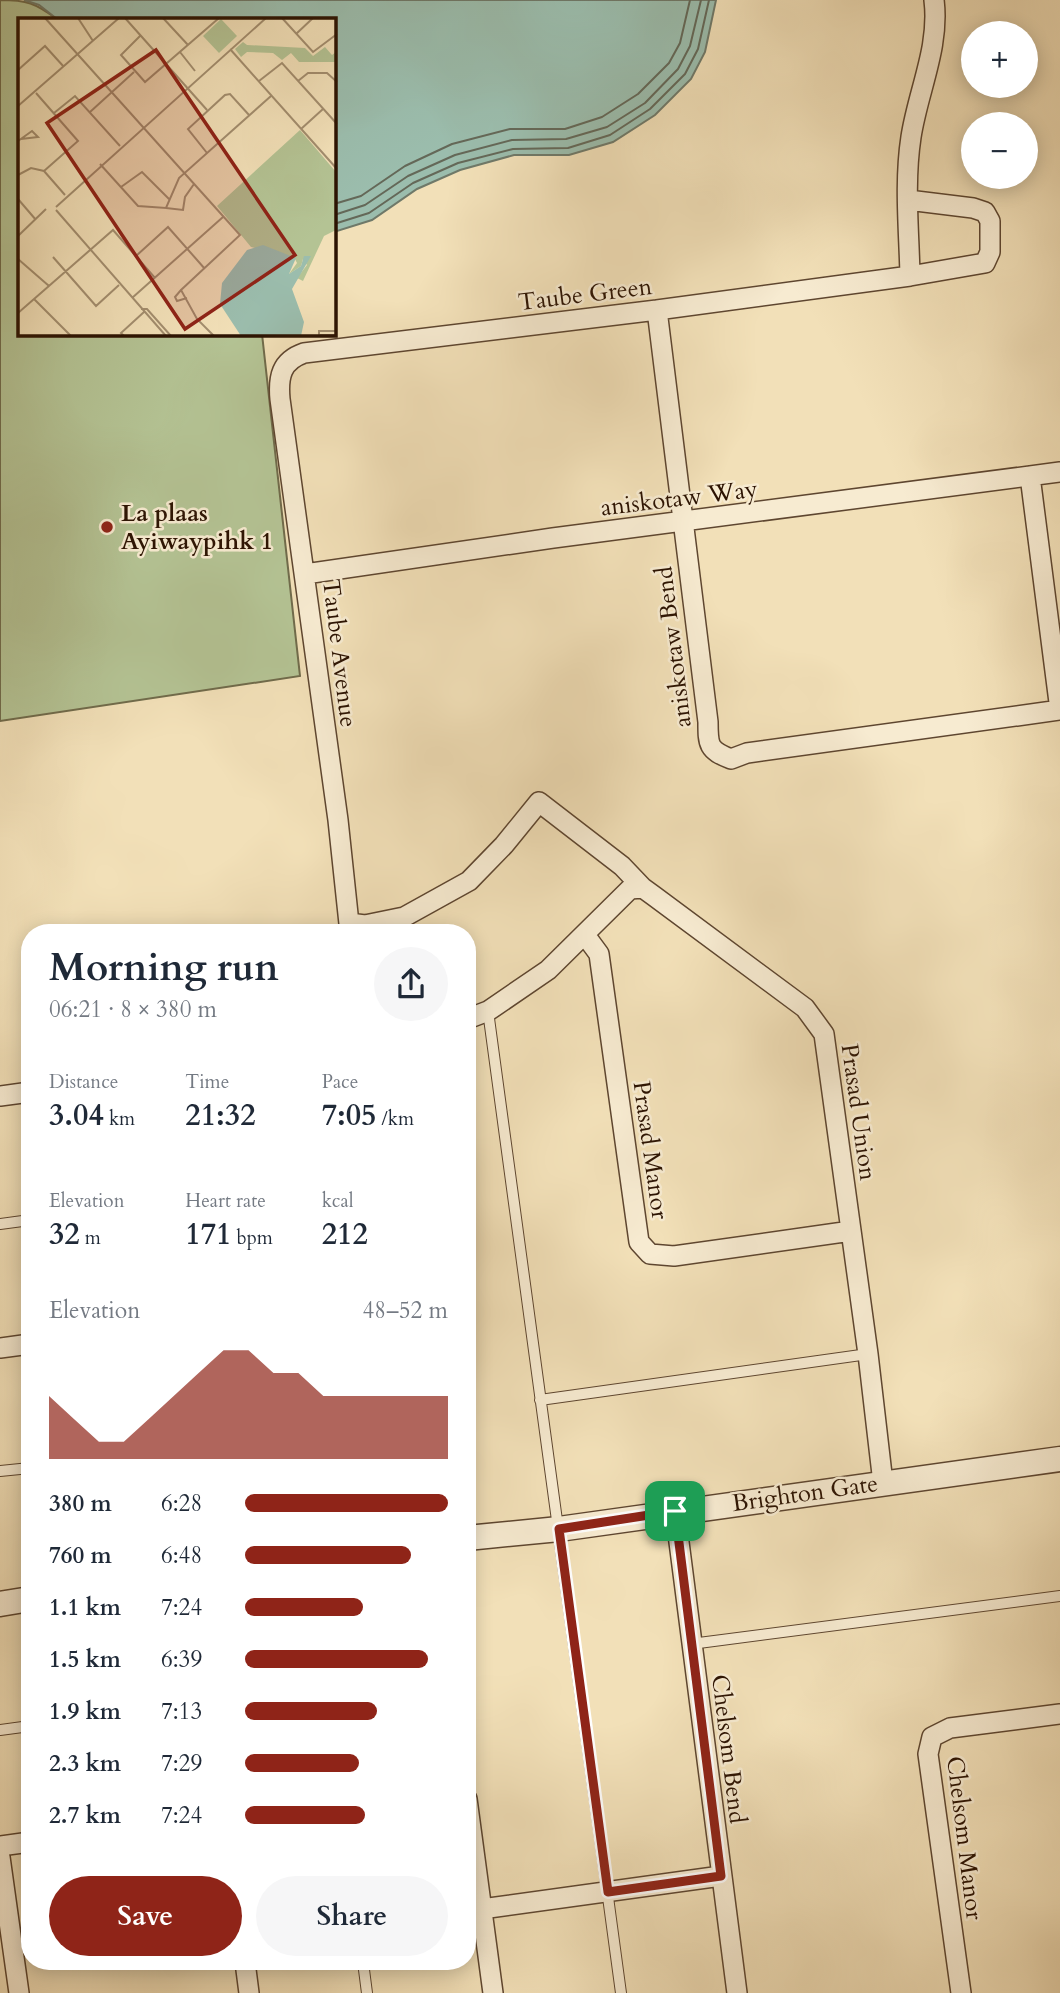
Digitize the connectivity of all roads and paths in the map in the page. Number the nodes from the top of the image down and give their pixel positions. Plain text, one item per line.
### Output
1 (934, 0) edge
2 (908, 200) junction
3 (911, 276) junction
4 (657, 310) junction
5 (278, 379) joint
6 (1060, 472) edge
7 (1030, 477) junction
8 (682, 523) junction
9 (305, 574) junction
10 (1060, 710) edge
11 (643, 888) junction
12 (349, 924) edge
13 (370, 924) edge
14 (585, 935) junction
15 (488, 1011) junction
16 (476, 1016) edge
17 (21, 1093) edge
18 (0, 1096) edge
19 (21, 1221) edge
20 (0, 1224) edge
21 (851, 1231) junction
22 (21, 1345) edge
23 (0, 1348) edge
24 (868, 1354) junction
25 (540, 1400) junction
26 (1060, 1460) edge
27 (21, 1469) edge
28 (0, 1471) edge
29 (883, 1483) junction
30 (675, 1511) junction
31 (559, 1529) junction
32 (476, 1537) edge
33 (1060, 1596) edge
34 (21, 1601) edge
35 (0, 1604) edge
36 (691, 1644) junction
37 (1060, 1714) edge
38 (21, 1727) edge
39 (0, 1730) edge
40 (21, 1843) edge
41 (0, 1846) edge
42 (0, 1857) edge
43 (721, 1876) junction
44 (608, 1892) junction
45 (476, 1910) edge
46 (476, 1915) edge
47 (246, 1970) edge
48 (364, 1970) edge
49 (19, 1993) edge
50 (249, 1993) edge
51 (367, 1993) edge
52 (493, 1993) edge
53 (621, 1993) edge
54 (737, 1993) edge
55 (961, 1993) edge

1 - 2 street
2 - 3 street
2 - 3 street, Taube Green
3 - 4 street, Taube Green
4 - 5 street, Taube Green
4 - 8 street, aniskotaw Bend
5 - 9 street, Taube Avenue
6 - 7 street, aniskotaw Way
7 - 8 street, aniskotaw Way
7 - 10 street
8 - 9 street, aniskotaw Way
8 - 10 street, aniskotaw Bend
9 - 12 street, Taube Avenue
11 - 13 street, Prasad Union
11 - 14 street
11 - 21 street, Prasad Union
14 - 15 street
14 - 21 street, Prasad Manor
15 - 16 street
15 - 25 lane
17 - 18 street
19 - 20 lane
21 - 24 street, Prasad Union
22 - 23 street
24 - 25 lane
24 - 29 street, Prasad Union
25 - 31 lane
26 - 29 street, Brighton Gate
27 - 28 lane
29 - 30 street, Brighton Gate
30 - 31 street, Brighton Gate
30 - 36 street, Chelsom Bend
31 - 32 street, Brighton Gate
31 - 44 lane
33 - 36 lane
34 - 35 street
36 - 43 street, Chelsom Bend
37 - 55 street, Chelsom Manor
38 - 39 lane
40 - 41 street
42 - 49 street
43 - 44 street
43 - 54 street, Chelsom Bend
44 - 45 street
44 - 53 lane
46 - 52 street
47 - 50 street
48 - 51 lane

